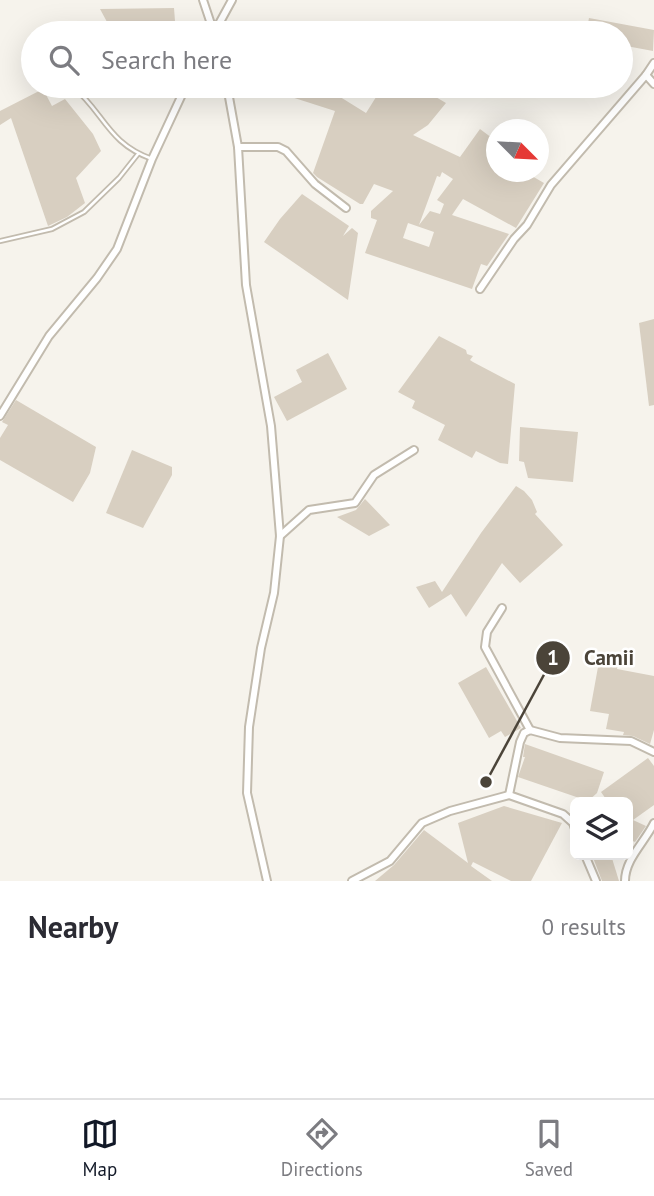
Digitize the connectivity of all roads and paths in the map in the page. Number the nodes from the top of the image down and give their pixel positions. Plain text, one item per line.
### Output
1 (203, 0) edge
2 (232, 0) edge
3 (210, 21) edge
4 (221, 21) edge
5 (654, 63) edge
6 (646, 75) junction
7 (654, 84) edge
8 (633, 90) edge
9 (84, 98) edge
10 (180, 98) edge
11 (230, 98) edge
12 (626, 98) edge
13 (238, 147) junction
14 (138, 154) junction
15 (152, 159) junction
16 (346, 208) dead end
17 (0, 241) edge
18 (480, 289) dead end
19 (0, 416) edge
20 (414, 450) dead end
21 (280, 536) junction
22 (502, 608) dead end
23 (530, 730) junction
24 (654, 752) edge
25 (509, 795) junction
26 (570, 820) edge
27 (654, 823) edge
28 (587, 860) edge
29 (267, 881) edge
30 (352, 881) edge
31 (596, 881) edge
32 (625, 881) edge

1 - 3 street
2 - 4 street
5 - 6 street
6 - 7 street
6 - 8 street
9 - 14 lane
10 - 15 street
11 - 13 street
12 - 18 street
13 - 16 street
13 - 21 street
14 - 15 lane
14 - 17 lane
15 - 19 street
20 - 21 street
21 - 29 street
22 - 23 street
23 - 24 street
23 - 25 street
25 - 26 street
25 - 30 street
27 - 32 street
28 - 31 street

